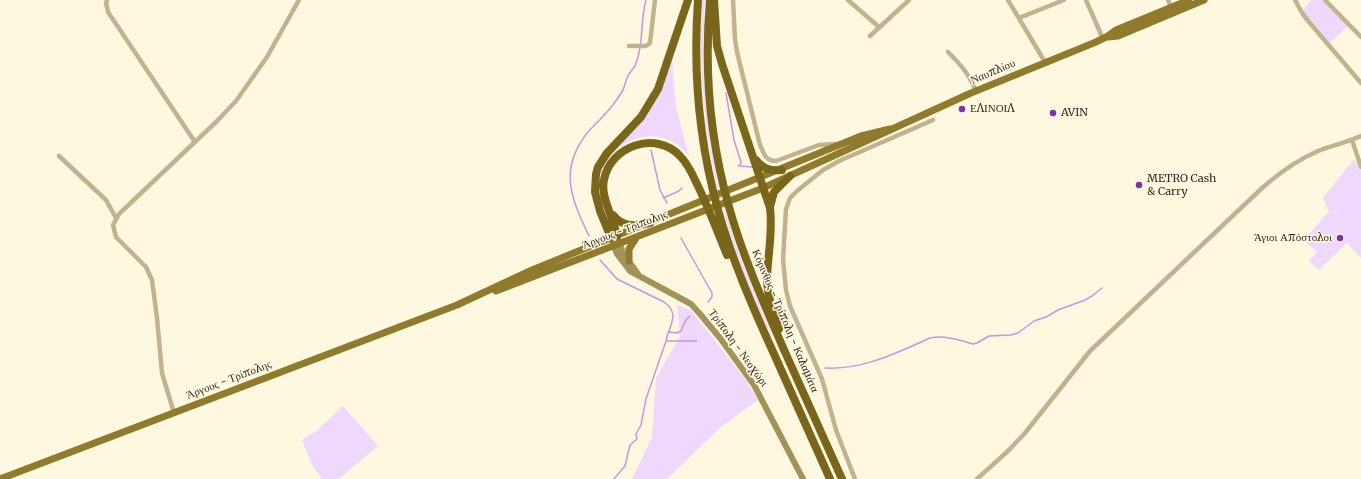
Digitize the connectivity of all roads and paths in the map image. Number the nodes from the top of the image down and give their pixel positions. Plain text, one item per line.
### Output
1 (108, 0) edge
2 (299, 0) edge
3 (655, 0) edge
4 (688, 0) edge
5 (698, 0) edge
6 (710, 0) edge
7 (714, 0) edge
8 (733, 0) edge
9 (848, 0) edge
10 (909, 0) edge
11 (1008, 0) edge
12 (1049, 0) edge
13 (1064, 0) edge
14 (1086, 0) edge
15 (1168, 0) edge
16 (1189, 0) edge
17 (1204, 0) edge
18 (1295, 0) edge
19 (1325, 0) edge
20 (1051, 5) junction
21 (1172, 10) junction
22 (1019, 18) junction
23 (879, 27) junction
24 (870, 36) dead end
25 (1361, 37) edge
26 (1104, 38) junction
27 (629, 46) dead end
28 (948, 52) dead end
29 (1045, 62) junction
30 (1361, 83) edge
31 (976, 91) junction
32 (933, 120) dead end
33 (890, 129) junction
34 (1361, 136) edge
35 (1352, 140) junction
36 (195, 142) junction
37 (842, 144) junction
38 (59, 156) dead end
39 (753, 156) junction
40 (1361, 167) edge
41 (782, 170) junction
42 (790, 176) junction
43 (760, 178) junction
44 (763, 188) junction
45 (770, 208) junction
46 (610, 211) junction
47 (714, 212) junction
48 (116, 218) junction
49 (650, 222) junction
50 (636, 237) junction
51 (615, 241) junction
52 (628, 261) junction
53 (640, 276) junction
54 (789, 362) junction
55 (174, 413) junction
56 (0, 479) edge
57 (803, 479) edge
58 (830, 479) edge
59 (842, 479) edge
60 (855, 479) edge
61 (977, 479) edge

1 - 36 street
2 - 36 street
3 - 27 street
4 - 51 highway
5 - 47 highway, Κόρινθος - Τρίπολη - Καλαμάτα
6 - 54 highway, Κόρινθος - Τρίπολη - Καλαμάτα
7 - 39 highway
8 - 37 street
9 - 23 street
10 - 23 street
11 - 22 street
12 - 20 street
13 - 20 street
14 - 26 street
15 - 21 street
16 - 21 main road, Ναυπλίου
17 - 21 main road, Ναυπλίου
18 - 30 street
19 - 25 street
20 - 22 street
21 - 26 main road, Ναυπλίου
22 - 29 street
23 - 24 street
26 - 29 main road, Ναυπλίου
28 - 31 street
29 - 31 main road, Ναυπλίου
31 - 33 main road, Ναυπλίου
32 - 60 street
33 - 37 main road, Ναυπλίου
33 - 42 main road, Ναυπλίου
34 - 35 street
35 - 40 street
35 - 61 street
36 - 48 street
37 - 41 main road, Ναυπλίου
38 - 48 street
39 - 41 highway
39 - 43 highway
41 - 43 main road, Άργους - Τρίπολης
42 - 44 main road, Άργους - Τρίπολης
42 - 45 highway
43 - 44 highway
43 - 49 main road, Άργους - Τρίπολης
44 - 45 highway
44 - 50 main road, Άργους - Τρίπολης
45 - 54 highway
46 - 47 highway
46 - 49 highway
46 - 51 highway
47 - 58 highway, Κόρινθος - Τρίπολη - Καλαμάτα
48 - 55 street
49 - 51 main road, Άργους - Τρίπολης
50 - 51 main road, Άργους - Τρίπολης
50 - 52 main road
51 - 52 main road, Τρίπολη - Νεοχώρι
51 - 53 main road, Τρίπολη - Νεοχώρι
51 - 55 main road, Άργους - Τρίπολης
52 - 53 main road, Τρίπολη - Νεοχώρι
53 - 57 main road, Τρίπολη - Νεοχώρι
54 - 59 highway, Κόρινθος - Τρίπολη - Καλαμάτα
55 - 56 main road, Άργους - Τρίπολης

